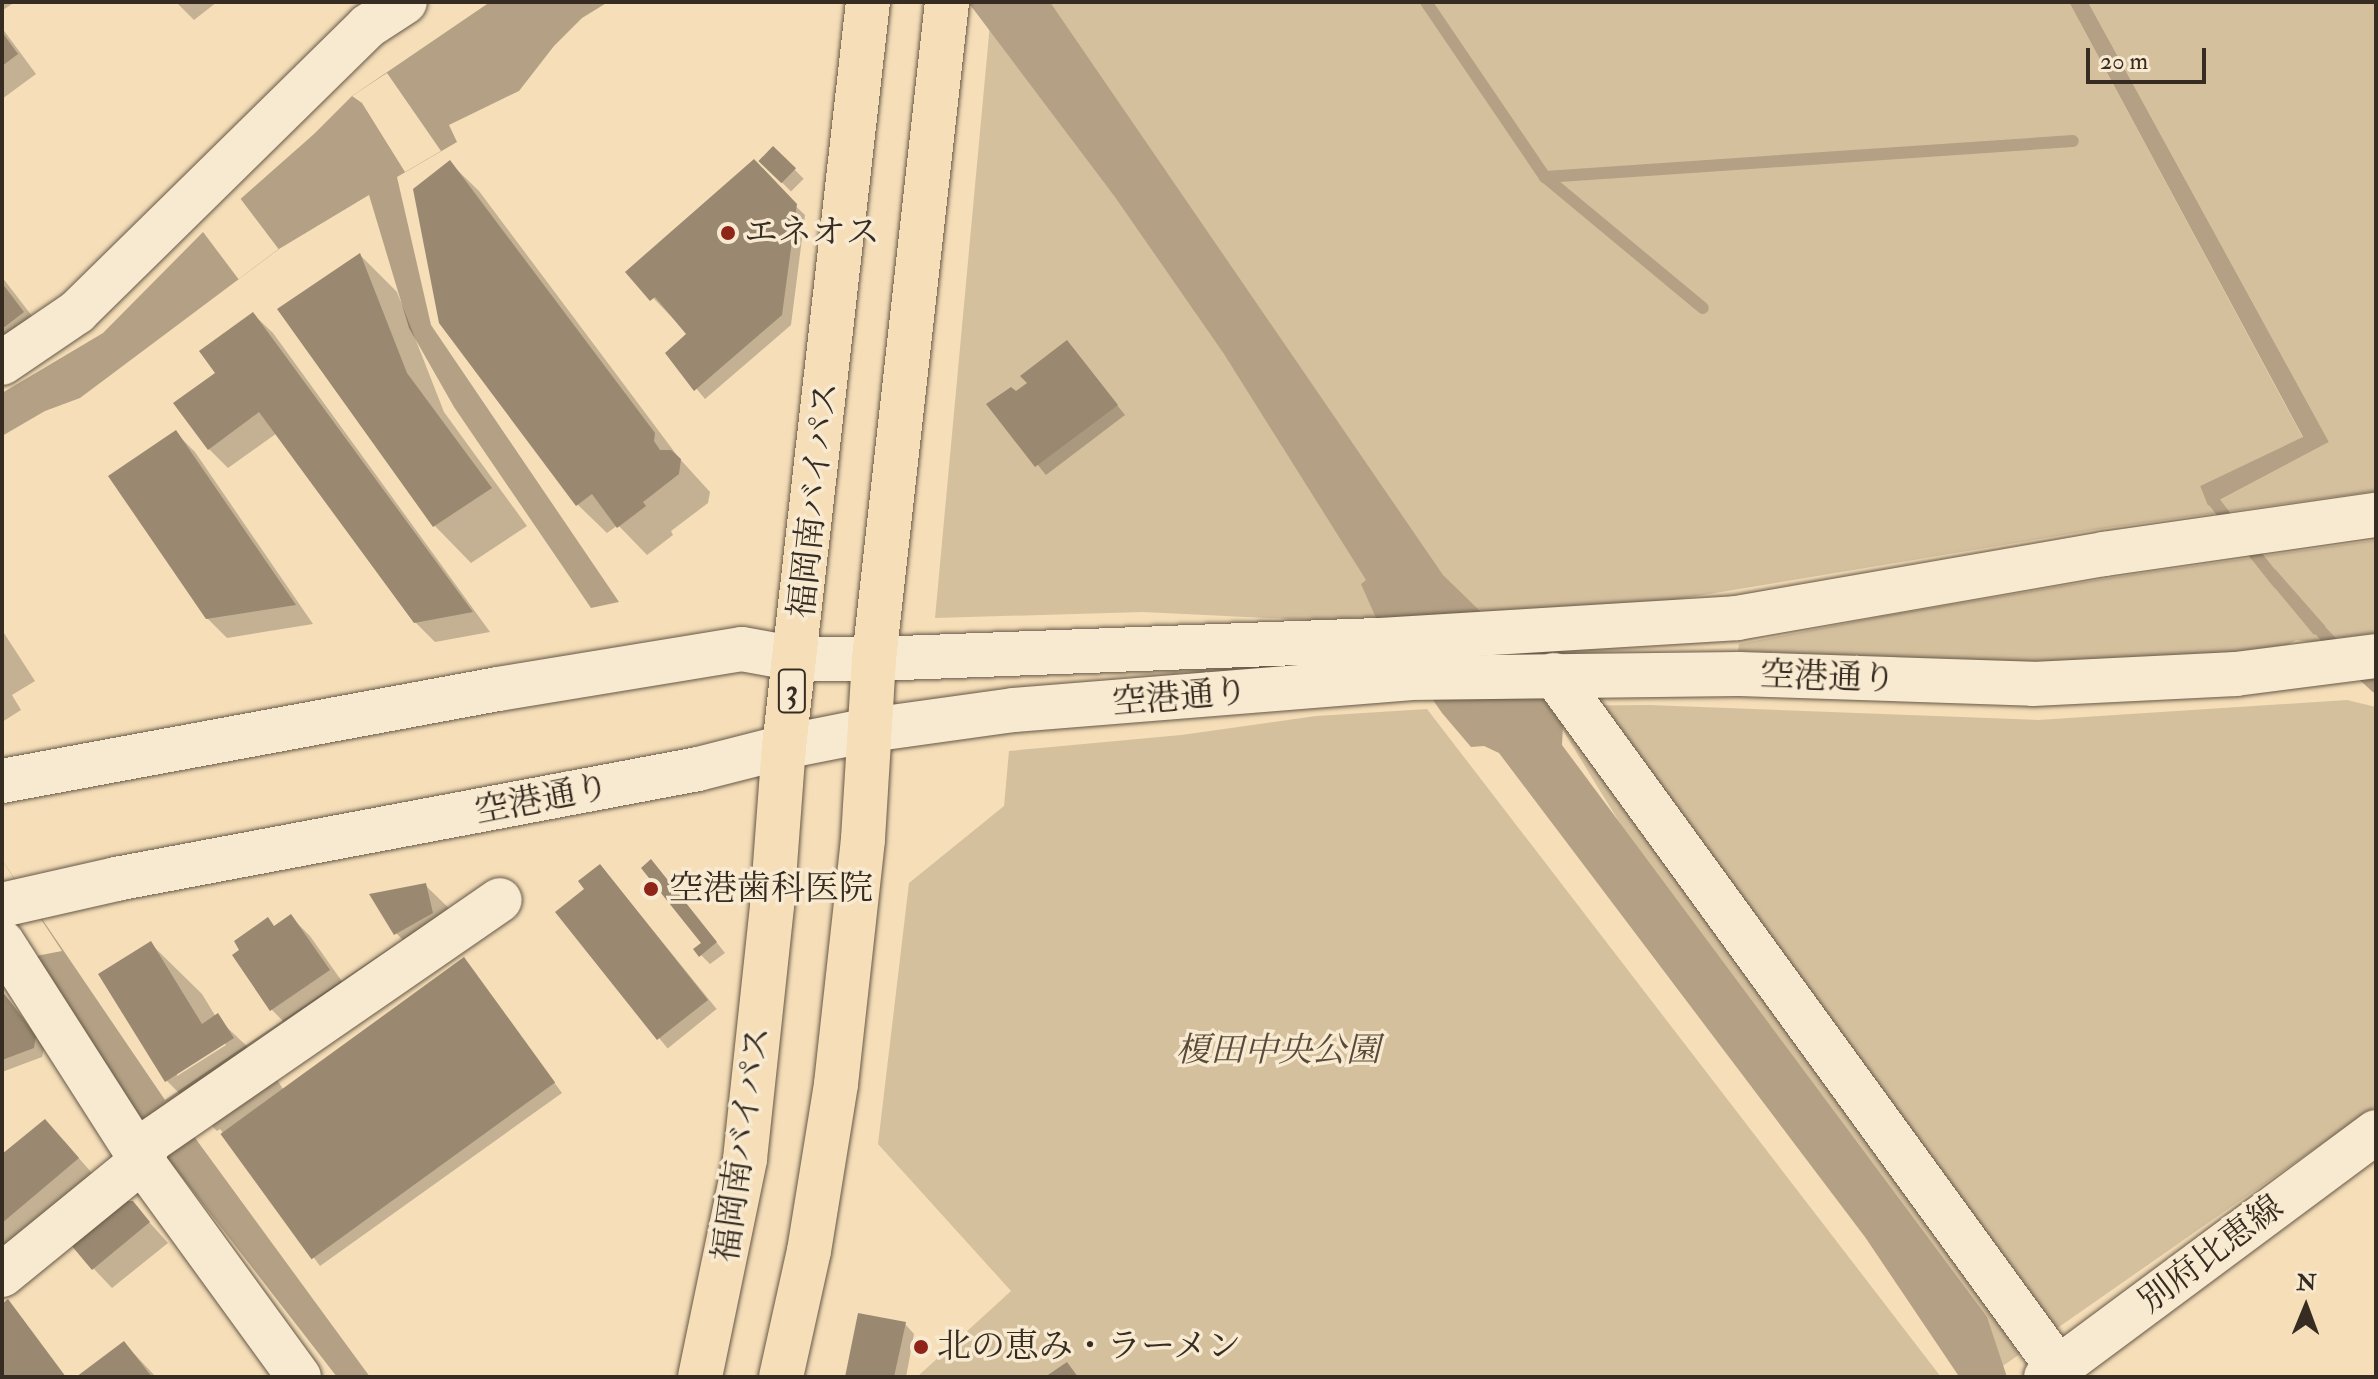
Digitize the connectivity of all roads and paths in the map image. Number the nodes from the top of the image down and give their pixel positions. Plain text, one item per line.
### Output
1 (405, 2) edge
2 (868, 2) edge
3 (947, 2) edge
4 (363, 14) edge
5 (2, 363) edge
6 (2376, 515) edge
7 (2376, 656) edge
8 (797, 659) junction
9 (874, 659) junction
10 (1554, 675) junction
11 (870, 730) junction
12 (784, 747) junction
13 (2, 781) edge
14 (22, 900) edge
15 (500, 900) dead end
16 (2, 942) edge
17 (2376, 1132) edge
18 (146, 1152) junction
19 (2, 1275) edge
20 (2052, 1372) edge
21 (299, 1377) edge
22 (700, 1377) edge
23 (781, 1377) edge

1 - 4 street
2 - 8 highway, 福岡南バイパス / 3
3 - 9 highway
4 - 5 street
6 - 9 street
7 - 10 street, 空港通り
8 - 9 street
8 - 12 highway, 福岡南バイパス / 3
8 - 13 street
9 - 11 highway
10 - 11 street, 空港通り
10 - 20 street
11 - 12 street, 空港通り
11 - 23 highway
12 - 14 street, 空港通り
12 - 22 highway, 福岡南バイパス / 3
15 - 18 street
16 - 18 street
17 - 20 street, 別府比恵線
18 - 19 street
18 - 21 street

